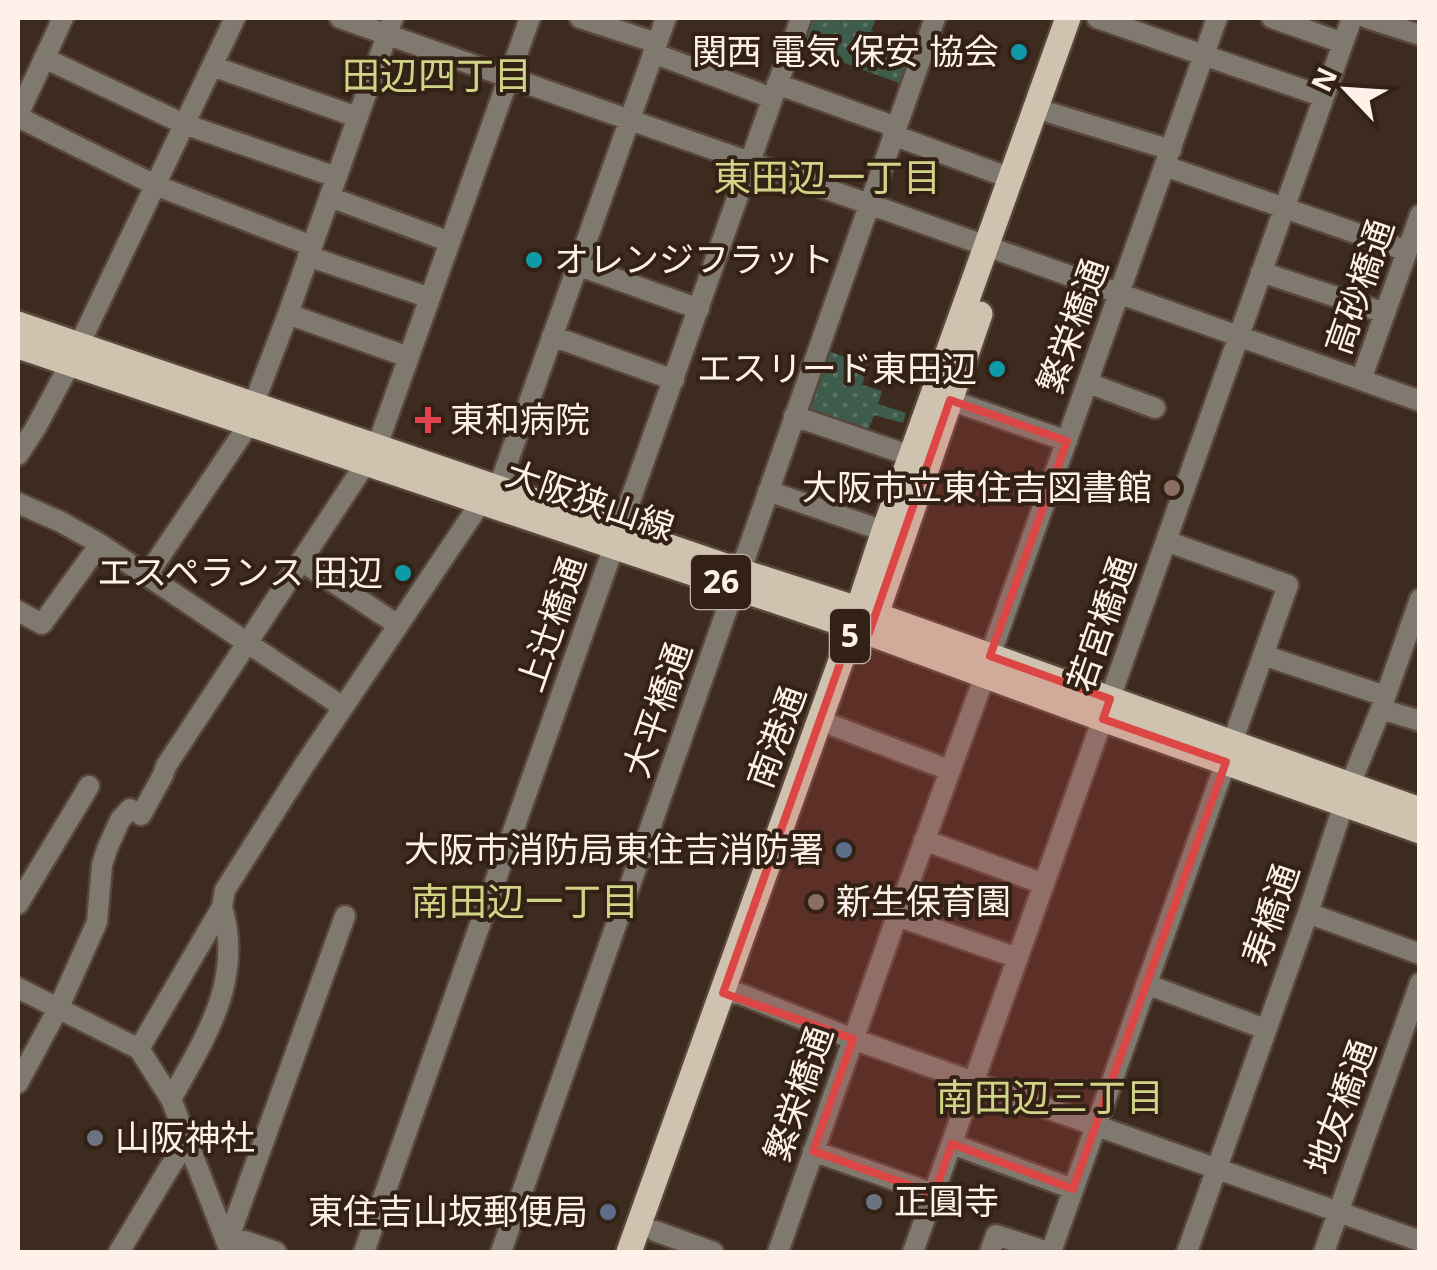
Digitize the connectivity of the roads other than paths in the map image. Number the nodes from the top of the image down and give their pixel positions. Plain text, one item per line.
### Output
1 (63, 18) edge
2 (236, 18) edge
3 (340, 18) edge
4 (530, 18) edge
5 (580, 18) edge
6 (666, 18) edge
7 (802, 18) edge
8 (935, 18) edge
9 (1069, 18) edge
10 (1097, 18) edge
11 (1217, 18) edge
12 (1272, 18) edge
13 (1352, 18) edge
14 (1367, 18) edge
15 (390, 26) edge
16 (1420, 35) edge
17 (1343, 43) junction
18 (655, 48) junction
19 (1204, 55) junction
20 (44, 58) junction
21 (212, 66) junction
22 (509, 76) junction
23 (775, 91) junction
24 (1324, 97) junction
25 (1051, 113) junction
26 (18, 116) edge
27 (357, 117) junction
28 (630, 119) junction
29 (184, 124) junction
30 (895, 131) junction
31 (1168, 158) junction
32 (749, 162) junction
33 (1010, 178) junction
34 (155, 185) junction
35 (333, 187) junction
36 (869, 204) junction
37 (1284, 208) junction
38 (1420, 215) edge
39 (450, 242) junction
40 (994, 249) junction
41 (310, 251) junction
42 (1407, 251) junction
43 (578, 265) junction
44 (1262, 272) junction
45 (1120, 294) junction
46 (430, 298) junction
47 (698, 309) junction
48 (1385, 313) junction
49 (288, 314) junction
50 (18, 324) edge
51 (552, 336) junction
52 (1239, 336) junction
53 (18, 346) edge
54 (74, 355) junction
55 (408, 358) junction
56 (674, 380) junction
57 (1361, 380) junction
58 (1088, 383) junction
59 (950, 400) junction
60 (1420, 402) edge
61 (1154, 408) dead end
62 (251, 415) junction
63 (794, 416) junction
64 (1067, 441) junction
65 (18, 455) edge
66 (372, 455) junction
67 (911, 456) junction
68 (768, 491) junction
69 (489, 494) junction
70 (18, 503) edge
71 (884, 532) junction
72 (616, 538) junction
73 (1166, 542) junction
74 (100, 544) junction
75 (301, 561) junction
76 (148, 574) junction
77 (737, 579) junction
78 (1420, 599) edge
79 (18, 611) edge
80 (864, 621) junction
81 (398, 626) junction
82 (1414, 634) edge
83 (246, 642) junction
84 (1263, 655) junction
85 (988, 666) junction
86 (1383, 702) junction
87 (343, 706) junction
88 (1106, 709) junction
89 (1420, 721) edge
90 (834, 726) junction
91 (1229, 752) junction
92 (950, 770) junction
93 (89, 786) dead end
94 (1347, 794) junction
95 (1420, 810) edge
96 (1420, 831) edge
97 (924, 840) junction
98 (1044, 884) junction
99 (224, 899) junction
100 (18, 904) edge
101 (1308, 913) junction
102 (346, 916) dead end
103 (896, 916) junction
104 (1420, 954) edge
105 (1018, 958) junction
106 (1420, 983) edge
107 (1146, 984) junction
108 (18, 988) edge
109 (731, 994) junction
110 (58, 1007) junction
111 (1265, 1028) junction
112 (853, 1038) junction
113 (139, 1049) junction
114 (975, 1081) junction
115 (18, 1083) edge
116 (171, 1100) junction
117 (1096, 1124) junction
118 (188, 1140) junction
119 (952, 1144) junction
120 (814, 1151) junction
121 (1216, 1168) junction
122 (1073, 1188) junction
123 (934, 1194) junction
124 (1338, 1212) junction
125 (1420, 1240) edge
126 (651, 1242) edge
127 (229, 1248) edge
128 (914, 1248) edge
129 (120, 1252) edge
130 (276, 1252) edge
131 (364, 1252) edge
132 (500, 1252) edge
133 (629, 1252) edge
134 (713, 1252) edge
135 (778, 1252) edge
136 (936, 1252) edge
137 (990, 1252) edge
138 (1049, 1252) edge
139 (1186, 1252) edge
140 (1324, 1252) edge

1 - 20 street
2 - 21 street
3 - 15 street
4 - 22 street
5 - 18 street
6 - 18 street
7 - 23 street, 上辻橋通
8 - 30 street, 大平橋通
9 - 25 main road, 南港通 / 5
9 - 33 main road, 南港通 / 5
10 - 19 street
11 - 19 street, 繁栄橋通
12 - 17 street
13 - 17 street, 若宮橋通
14 - 16 street
15 - 22 street
15 - 27 street
17 - 24 street, 若宮橋通
18 - 23 street
18 - 28 street
19 - 24 street
19 - 31 street, 繁栄橋通
20 - 26 street
20 - 29 street
21 - 27 street
21 - 29 street
22 - 28 street
22 - 39 street
23 - 30 street
23 - 32 street, 上辻橋通
24 - 37 street, 若宮橋通
25 - 31 street
25 - 40 main road, 南港通 / 5
26 - 34 street
27 - 35 street
28 - 32 street
28 - 43 street
29 - 34 street
29 - 35 street
30 - 33 street
30 - 36 street, 大平橋通
31 - 37 street
31 - 45 street, 繁栄橋通
32 - 36 street
32 - 47 street, 上辻橋通
33 - 40 main road, 南港通 / 5
34 - 41 street
34 - 54 street
35 - 39 street
35 - 41 street
36 - 40 street
36 - 63 street, 大平橋通
37 - 42 street
37 - 44 street, 若宮橋通
38 - 42 street, 高砂橋通
39 - 46 street
40 - 45 street
40 - 59 main road, 南港通 / 5
40 - 67 main road, 南港通 / 5
41 - 46 street
41 - 49 street
42 - 48 street, 高砂橋通
43 - 47 street
43 - 51 street
44 - 48 street
44 - 52 street, 若宮橋通
45 - 52 street
45 - 58 street, 繁栄橋通
46 - 55 street
47 - 56 street, 上辻橋通
48 - 57 street, 高砂橋通
49 - 55 street
49 - 62 street
50 - 54 main road, 大阪狭山線 / 26
51 - 56 street
51 - 69 street
52 - 57 street
52 - 73 street, 若宮橋通
53 - 54 main road, 大阪狭山線 / 26
54 - 62 main road, 大阪狭山線 / 26
54 - 65 street
55 - 66 street
56 - 72 street, 上辻橋通
57 - 60 street
58 - 61 street
58 - 64 street, 繁栄橋通
59 - 64 street
59 - 80 main road, 南港通 / 5
62 - 66 main road, 大阪狭山線 / 26
62 - 76 street
63 - 67 street
63 - 68 street, 大平橋通
64 - 85 street, 繁栄橋通
66 - 69 main road, 大阪狭山線 / 26
66 - 75 street
67 - 71 main road, 南港通 / 5
68 - 71 street
68 - 77 street, 大平橋通
69 - 72 main road, 大阪狭山線 / 26
69 - 81 street
70 - 74 street
71 - 80 main road, 南港通 / 5
72 - 77 main road, 大阪狭山線 / 26
72 - 131 street, 上辻橋通
73 - 84 street
73 - 88 street, 若宮橋通
74 - 76 street
74 - 79 street
75 - 81 street
75 - 83 street
76 - 83 street
77 - 80 main road, 大阪狭山線 / 26
77 - 132 street, 大平橋通
78 - 82 street, 寿橋通
80 - 85 main road, 大阪狭山線 / 26
80 - 90 main road, 南港通 / 5
80 - 109 main road, 南港通 / 5
81 - 87 street
82 - 86 street, 寿橋通
83 - 87 street
83 - 110 street
84 - 86 street
84 - 91 street
85 - 88 main road, 大阪狭山線 / 26
85 - 92 street, 繁栄橋通
86 - 89 street
86 - 94 street, 寿橋通
87 - 99 street
88 - 91 main road, 大阪狭山線 / 26
88 - 98 street, 若宮橋通
90 - 92 street
90 - 109 main road, 南港通 / 5
91 - 94 main road, 大阪狭山線 / 26
91 - 107 street
92 - 97 street, 繁栄橋通
93 - 100 street
94 - 95 main road, 大阪狭山線 / 26
94 - 96 main road, 大阪狭山線 / 26
94 - 101 street, 寿橋通
97 - 98 street
97 - 103 street, 繁栄橋通
98 - 105 street, 若宮橋通
99 - 113 street
99 - 116 street
101 - 104 street
101 - 111 street, 寿橋通
102 - 127 street
103 - 105 street
103 - 112 street, 繁栄橋通
105 - 114 street, 若宮橋通
106 - 124 street, 地友橋通
107 - 111 street
107 - 117 street
108 - 110 street
109 - 112 street
109 - 126 main road, 南港通 / 5
109 - 133 main road, 南港通 / 5
110 - 113 street
110 - 115 street
111 - 121 street, 寿橋通
112 - 114 street
112 - 120 street, 繁栄橋通
113 - 116 street
114 - 117 street
114 - 119 street, 若宮橋通
116 - 118 street
117 - 121 street
117 - 122 street
118 - 127 street
118 - 129 street
119 - 122 street
119 - 123 street, 若宮橋通
120 - 123 street
120 - 135 street, 繁栄橋通
121 - 124 street
121 - 139 street, 寿橋通
122 - 138 street
123 - 128 street, 若宮橋通
124 - 125 street
124 - 140 street, 地友橋通
126 - 134 street
127 - 130 street
128 - 136 street
137 - 138 street

